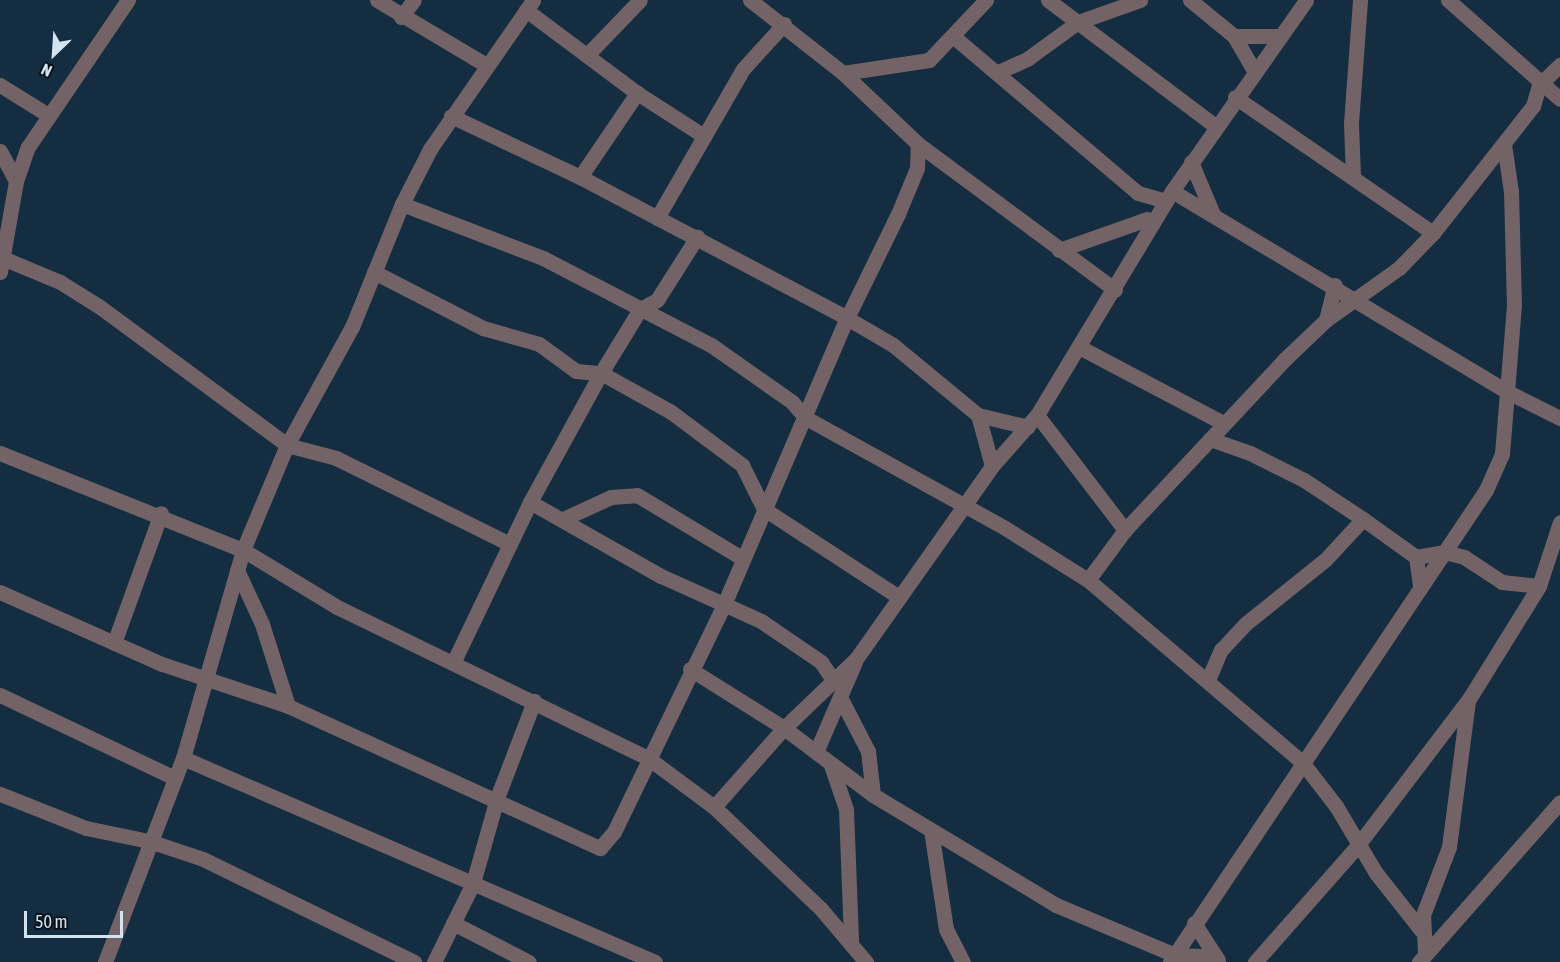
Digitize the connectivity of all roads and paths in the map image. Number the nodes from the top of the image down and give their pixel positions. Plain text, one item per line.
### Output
1 (128, 0) edge
2 (377, 0) edge
3 (414, 0) edge
4 (640, 0) edge
5 (750, 0) edge
6 (986, 0) edge
7 (1048, 0) edge
8 (1140, 0) edge
9 (1190, 0) edge
10 (1306, 0) edge
11 (1360, 0) edge
12 (1448, 0) edge
13 (529, 5) edge
14 (401, 17) junction
15 (1077, 22) junction
16 (784, 24) junction
17 (1234, 36) junction
18 (1279, 36) junction
19 (954, 37) junction
20 (587, 55) junction
21 (486, 65) junction
22 (1560, 65) edge
23 (1254, 70) junction
24 (998, 72) junction
25 (843, 73) junction
26 (0, 85) edge
27 (1539, 85) junction
28 (636, 93) junction
29 (1236, 97) junction
30 (1558, 98) edge
31 (1533, 106) junction
32 (48, 115) junction
33 (451, 116) junction
34 (1215, 126) junction
35 (704, 136) junction
36 (918, 144) junction
37 (1504, 144) junction
38 (0, 151) edge
39 (937, 158) junction
40 (1191, 162) junction
41 (917, 168) junction
42 (1353, 176) junction
43 (580, 177) junction
44 (16, 181) junction
45 (1138, 193) junction
46 (1169, 196) junction
47 (402, 204) junction
48 (1213, 214) junction
49 (657, 218) junction
50 (1148, 223) junction
51 (1433, 233) junction
52 (697, 237) junction
53 (1059, 250) junction
54 (2, 266) edge
55 (374, 272) junction
56 (1335, 285) junction
57 (1114, 290) junction
58 (1359, 300) junction
59 (640, 309) junction
60 (846, 318) junction
61 (1326, 320) junction
62 (1081, 348) junction
63 (600, 373) junction
64 (1504, 390) junction
65 (978, 416) junction
66 (806, 418) junction
67 (1560, 418) edge
68 (1033, 421) junction
69 (1222, 423) junction
70 (1210, 439) junction
71 (287, 445) junction
72 (0, 453) edge
73 (992, 466) junction
74 (530, 502) junction
75 (963, 506) junction
76 (764, 509) junction
77 (160, 513) junction
78 (563, 519) junction
79 (1363, 519) junction
80 (1560, 522) edge
81 (1125, 530) junction
82 (510, 544) junction
83 (243, 550) junction
84 (1444, 552) junction
85 (1416, 557) junction
86 (741, 558) junction
87 (1554, 561) edge
88 (237, 570) junction
89 (1088, 580) junction
90 (1539, 586) junction
91 (1420, 587) junction
92 (0, 592) edge
93 (899, 597) junction
94 (725, 602) junction
95 (114, 643) junction
96 (856, 659) junction
97 (453, 663) junction
98 (690, 669) junction
99 (209, 679) junction
100 (833, 680) junction
101 (1208, 680) junction
102 (0, 695) edge
103 (841, 699) junction
104 (1469, 699) junction
105 (534, 701) junction
106 (288, 706) junction
107 (784, 728) junction
108 (816, 752) junction
109 (183, 758) junction
110 (648, 758) junction
111 (1302, 762) junction
112 (830, 763) junction
113 (175, 778) junction
114 (873, 795) junction
115 (1, 798) edge
116 (496, 798) junction
117 (1560, 802) edge
118 (714, 807) junction
119 (931, 830) junction
120 (149, 841) junction
121 (1358, 845) junction
122 (473, 882) junction
123 (453, 923) junction
124 (1194, 923) junction
125 (1421, 930) junction
126 (851, 942) junction
127 (1422, 957) edge
128 (1172, 958) edge
129 (1217, 959) edge
130 (105, 962) edge
131 (414, 962) edge
132 (434, 962) edge
133 (529, 962) edge
134 (655, 962) edge
135 (866, 962) edge
136 (963, 962) edge
137 (1255, 962) edge

1 - 32 street
2 - 14 street
3 - 14 street
4 - 20 street
5 - 16 street
6 - 19 street
7 - 15 street
8 - 15 street
9 - 17 street
10 - 18 street
11 - 42 street
12 - 27 street
13 - 20 street
13 - 21 street
14 - 21 street
15 - 24 street
15 - 34 street
16 - 25 street
16 - 35 street
17 - 18 street
17 - 23 street
18 - 23 street
19 - 24 street
19 - 25 street
20 - 28 street
21 - 33 street
22 - 27 street
23 - 29 street
24 - 45 street
25 - 36 street
26 - 32 street
27 - 30 street
27 - 31 street
28 - 35 street
28 - 43 street
29 - 34 street
29 - 42 street
30 - 31 street
31 - 37 street
32 - 44 street
33 - 43 street
33 - 47 street
34 - 40 street
35 - 49 street
36 - 39 street
36 - 41 street
37 - 51 street
37 - 64 street
38 - 44 street
39 - 41 street
39 - 53 street
40 - 46 street
40 - 48 street
41 - 60 street
42 - 51 street
43 - 49 street
44 - 54 street
45 - 46 street
45 - 50 street
46 - 48 street
46 - 50 street
47 - 55 street
47 - 59 street
48 - 56 street
49 - 52 street
50 - 53 street
50 - 57 street
51 - 58 street
52 - 59 street
52 - 60 street
53 - 57 street
54 - 71 street
55 - 63 street
55 - 71 street
56 - 58 street
56 - 61 street
57 - 62 street
58 - 61 street
58 - 64 street
59 - 63 street
59 - 66 street
60 - 65 street
60 - 66 street
61 - 69 street
62 - 68 street
62 - 69 street
63 - 74 street
63 - 76 street
64 - 67 street
64 - 84 street
65 - 68 street
65 - 73 street
66 - 75 street
66 - 76 street
68 - 73 street
68 - 81 street
69 - 70 street
70 - 79 street
70 - 81 street
71 - 82 street
71 - 83 street
72 - 77 street
73 - 75 street
74 - 78 street
74 - 82 street
75 - 89 street
75 - 93 street
76 - 86 street
76 - 93 street
77 - 83 street
77 - 95 street
78 - 86 street
78 - 94 street
79 - 85 street
79 - 101 street
80 - 87 street
81 - 89 street
82 - 97 street
83 - 88 street
83 - 97 street
84 - 85 street
84 - 90 street
84 - 91 street
85 - 91 street
86 - 94 street
87 - 90 street
88 - 99 street
88 - 106 street
89 - 101 street
90 - 104 street
91 - 111 street
92 - 95 street
93 - 96 street
94 - 98 street
94 - 100 street
95 - 99 street
96 - 100 street
96 - 103 street
97 - 105 street
98 - 107 street
98 - 110 street
99 - 106 street
99 - 109 street
100 - 107 street
101 - 111 street
102 - 113 street
103 - 108 street
103 - 114 street
104 - 121 street
104 - 125 street
105 - 110 street
105 - 116 street
106 - 116 street
107 - 108 street
107 - 118 street
108 - 112 street
109 - 113 street
109 - 122 street
110 - 116 street
110 - 118 street
111 - 121 street
111 - 124 street
112 - 114 street
112 - 126 street
113 - 120 street
114 - 119 street
115 - 120 street
116 - 122 street
117 - 127 street
118 - 126 street
119 - 128 street
119 - 136 street
120 - 130 street
120 - 131 street
121 - 125 street
121 - 137 street
122 - 123 street
122 - 134 street
123 - 132 street
123 - 133 street
124 - 128 street
124 - 129 street
125 - 127 street
126 - 135 street
128 - 129 street

